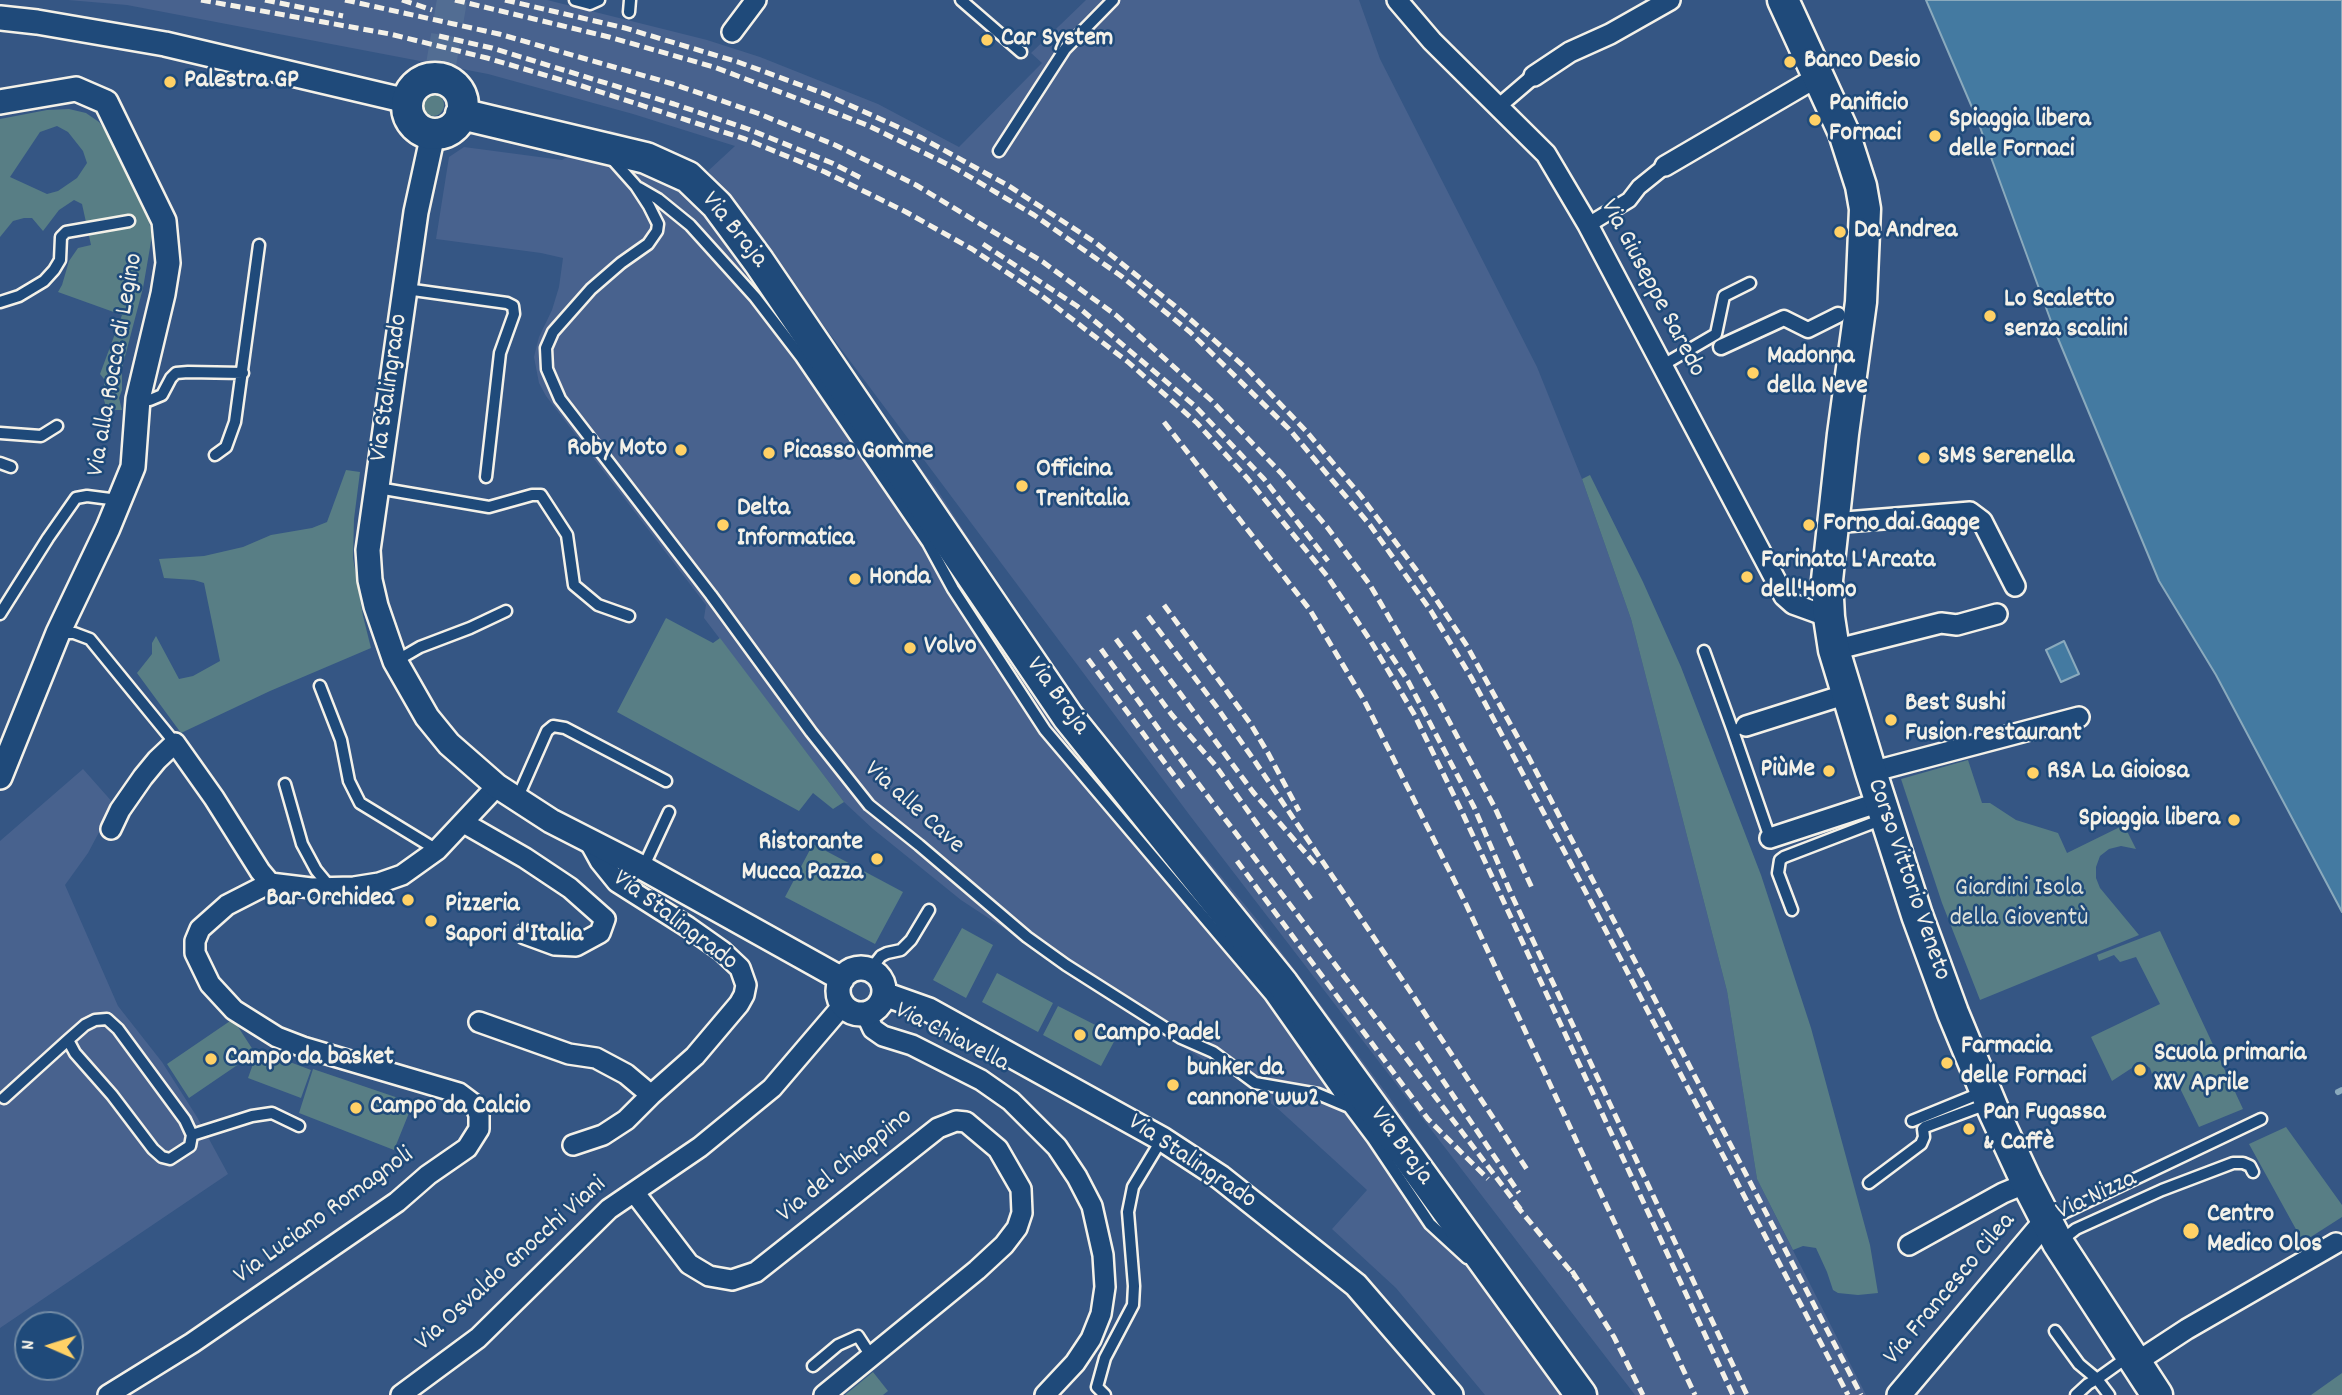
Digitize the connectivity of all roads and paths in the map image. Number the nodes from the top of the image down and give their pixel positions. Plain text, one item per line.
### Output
1 (575, 0) edge
2 (599, 0) edge
3 (630, 0) edge
4 (756, 0) edge
5 (961, 0) edge
6 (1113, 0) edge
7 (1396, 0) edge
8 (1670, 0) edge
9 (1783, 0) edge
10 (629, 12) dead end
11 (0, 18) edge
12 (732, 32) dead end
13 (1021, 52) dead end
14 (1534, 76) joint
15 (1819, 76) junction
16 (407, 101) junction
17 (0, 102) edge
18 (1499, 106) junction
19 (461, 114) junction
20 (433, 134) junction
21 (600, 146) junction
22 (999, 151) dead end
23 (1665, 166) joint
24 (636, 186) junction
25 (129, 221) dead end
26 (1588, 225) junction
27 (259, 245) dead end
28 (1750, 283) dead end
29 (405, 289) junction
30 (0, 302) edge
31 (1838, 315) dead end
32 (1721, 347) dead end
33 (1663, 365) junction
34 (243, 373) junction
35 (138, 399) junction
36 (57, 426) dead end
37 (0, 433) edge
38 (215, 454) dead end
39 (0, 463) edge
40 (11, 467) dead end
41 (486, 477) dead end
42 (376, 488) junction
43 (120, 500) junction
44 (1833, 523) junction
45 (2015, 586) dead end
46 (506, 611) dead end
47 (0, 614) edge
48 (1997, 614) dead end
49 (629, 616) dead end
50 (1829, 617) junction
51 (58, 633) junction
52 (1834, 650) junction
53 (1704, 651) dead end
54 (396, 661) junction
55 (320, 686) dead end
56 (1847, 694) junction
57 (2079, 716) dead end
58 (1740, 728) junction
59 (175, 743) junction
60 (1871, 772) junction
61 (0, 777) edge
62 (666, 781) dead end
63 (285, 784) dead end
64 (497, 786) junction
65 (517, 799) junction
66 (1883, 810) junction
67 (668, 813) dead end
68 (464, 823) junction
69 (111, 830) dead end
70 (1770, 838) joint
71 (589, 841) junction
72 (438, 850) junction
73 (643, 869) junction
74 (270, 883) junction
75 (330, 887) junction
76 (929, 910) dead end
77 (1792, 910) dead end
78 (525, 934) dead end
79 (870, 970) junction
80 (842, 979) junction
81 (884, 994) junction
82 (843, 1005) junction
83 (866, 1014) junction
84 (479, 1022) dead end
85 (68, 1040) junction
86 (650, 1095) junction
87 (1987, 1097) junction
88 (4, 1098) dead end
89 (1349, 1107) junction
90 (2261, 1119) dead end
91 (1912, 1121) dead end
92 (299, 1126) dead end
93 (192, 1135) junction
94 (1162, 1139) junction
95 (573, 1145) dead end
96 (2253, 1172) dead end
97 (1869, 1183) dead end
98 (2027, 1183) junction
99 (634, 1192) junction
100 (2052, 1232) junction
101 (2336, 1243) dead end
102 (1909, 1245) dead end
103 (1505, 1292) junction
104 (2055, 1331) dead end
105 (871, 1356) junction
106 (2132, 1359) junction
107 (813, 1366) dead end
108 (2097, 1379) junction
109 (1101, 1391) edge
110 (108, 1395) edge
111 (401, 1395) edge
112 (824, 1395) edge
113 (1045, 1395) edge
114 (1088, 1395) edge
115 (1451, 1395) edge
116 (1581, 1395) edge
117 (1899, 1395) edge
118 (2076, 1395) edge
119 (2109, 1395) edge
120 (2157, 1395) edge

1 - 2 lane
3 - 10 lane
4 - 12 street
5 - 13 lane
6 - 22 lane
7 - 18 street, Via Giuseppe Saredo
8 - 14 street
9 - 15 main road, Corso Vittorio Veneto
11 - 16 street
14 - 18 street
15 - 23 street
15 - 44 main road, Corso Vittorio Veneto
16 - 19 main road
16 - 20 main road
17 - 35 street, Via alla Rocca di Legino
18 - 26 street, Via Giuseppe Saredo
19 - 20 main road
19 - 21 main road, Via Braja
20 - 29 street, Via Stalingrado
21 - 24 lane, Via alle Cave
21 - 103 main road, Via Braja
23 - 26 street
24 - 89 lane
24 - 89 lane, Via alle Cave
25 - 30 lane
26 - 33 street, Via Giuseppe Saredo
27 - 34 lane
28 - 33 lane
29 - 41 lane, Via Stalingrado
29 - 42 street, Via Stalingrado
31 - 32 street
33 - 50 street, Via Giuseppe Saredo
34 - 35 lane
34 - 38 lane
35 - 43 street, Via alla Rocca di Legino
36 - 37 lane
39 - 40 lane
42 - 49 lane, Via Stalingrado
42 - 54 street, Via Stalingrado
43 - 47 lane
43 - 51 street, Via alla Rocca di Legino
44 - 45 street
44 - 50 main road, Corso Vittorio Veneto
46 - 54 lane
48 - 52 street
50 - 52 main road, Corso Vittorio Veneto
51 - 59 lane
51 - 61 street, Via alla Rocca di Legino
52 - 56 main road, Corso Vittorio Veneto
53 - 58 lane
54 - 64 street, Via Stalingrado
55 - 72 lane
56 - 58 street
56 - 60 main road, Corso Vittorio Veneto
57 - 60 street
58 - 70 lane
59 - 69 street
59 - 74 street
60 - 66 main road, Corso Vittorio Veneto
62 - 65 lane
63 - 75 lane
64 - 65 street, Via Stalingrado
64 - 68 street
65 - 71 street, Via Stalingrado
66 - 70 street
66 - 77 lane
66 - 87 main road, Corso Vittorio Veneto
67 - 73 lane
68 - 72 street
68 - 78 street
71 - 73 street, Via Stalingrado
71 - 86 street, Via Stalingrado
72 - 75 street
73 - 80 street, Via Stalingrado
74 - 75 street
74 - 110 street, Via Luciano Romagnoli
76 - 79 lane
79 - 80 street
79 - 81 street
80 - 82 street
81 - 83 street
81 - 94 street, Via Stalingrado
82 - 83 street
82 - 99 street, Via Osvaldo Gnocchi Viani
83 - 113 street, Via Chiavella
84 - 86 street
85 - 88 lane
85 - 93 lane
85 - 93 lane
86 - 95 street, Via Stalingrado
87 - 91 lane
87 - 97 lane
87 - 98 main road, Corso Vittorio Veneto
89 - 103 lane
90 - 100 lane, Via Nizza
92 - 93 lane
94 - 109 lane
94 - 115 street, Via Stalingrado
96 - 100 lane
98 - 100 main road, Corso Vittorio Veneto
98 - 102 street
99 - 105 street, Via del Chiappino
99 - 111 street, Via Osvaldo Gnocchi Viani
100 - 106 main road, Via Nizza
100 - 117 street, Via Francesco Cilea
101 - 106 street
103 - 116 main road, Via Braja
104 - 108 lane
105 - 107 lane
105 - 112 street, Via del Chiappino
106 - 108 lane
106 - 120 main road, Via Nizza
108 - 118 lane
108 - 119 lane
109 - 114 lane

